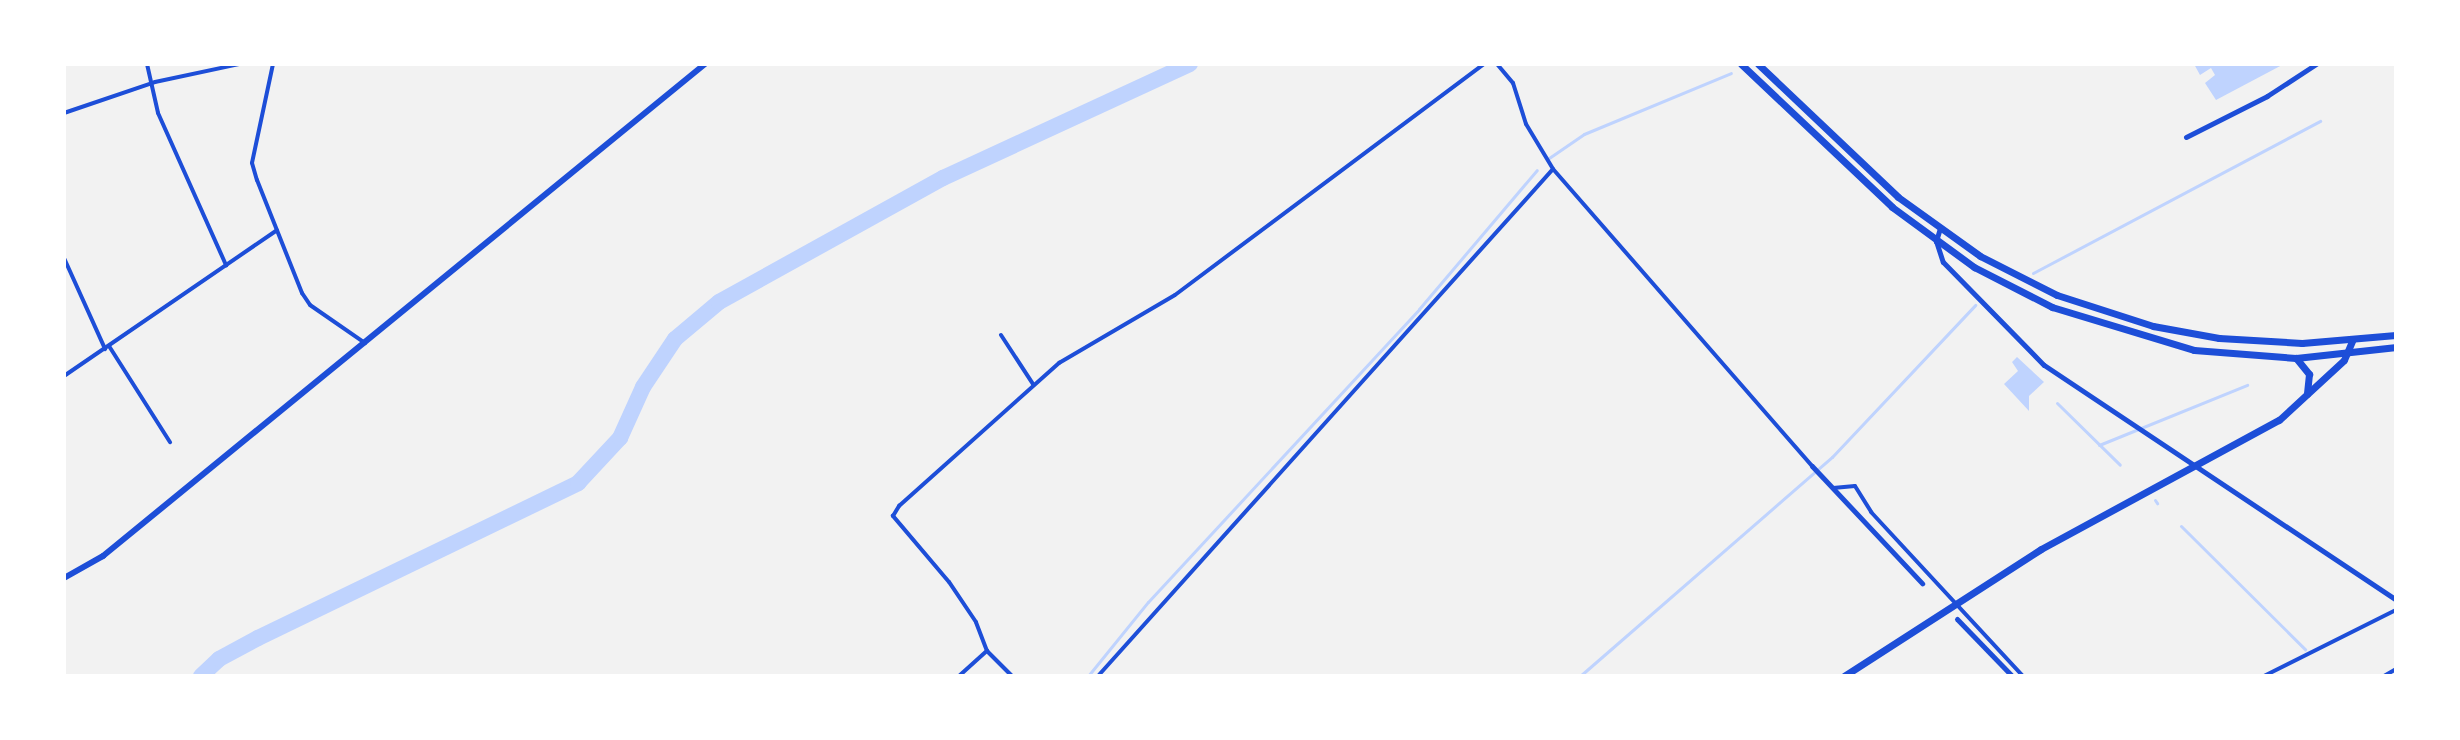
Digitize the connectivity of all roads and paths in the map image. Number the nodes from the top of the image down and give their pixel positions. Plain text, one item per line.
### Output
1 (147, 64) edge
2 (240, 64) edge
3 (273, 64) edge
4 (705, 64) edge
5 (1484, 64) edge
6 (1497, 64) edge
7 (1741, 64) edge
8 (2316, 64) edge
9 (1760, 65) edge
10 (151, 84) junction
11 (64, 113) edge
12 (2186, 137) dead end
13 (1553, 169) junction
14 (1940, 228) junction
15 (277, 230) junction
16 (1936, 241) junction
17 (64, 258) edge
18 (226, 265) junction
19 (1001, 335) dead end
20 (2396, 335) edge
21 (2352, 341) junction
22 (365, 343) junction
23 (107, 347) junction
24 (2396, 347) edge
25 (2349, 354) junction
26 (2296, 358) junction
27 (64, 376) edge
28 (1033, 384) junction
29 (2307, 396) junction
30 (170, 442) dead end
31 (2193, 465) junction
32 (1812, 466) joint
33 (1833, 489) junction
34 (64, 578) edge
35 (1922, 583) dead end
36 (2396, 600) edge
37 (1956, 603) junction
38 (2396, 610) edge
39 (1957, 619) dead end
40 (987, 651) junction
41 (2396, 669) edge
42 (2267, 675) edge
43 (959, 676) edge
44 (1012, 676) edge
45 (1098, 676) edge
46 (1844, 676) edge
47 (2012, 676) edge
48 (2023, 676) edge
49 (2384, 676) edge

1 - 10 street
2 - 10 street
3 - 15 street
4 - 22 main road
5 - 28 street
6 - 13 street
7 - 16 highway
8 - 12 street
9 - 14 highway
10 - 11 street
10 - 18 street
13 - 32 street
13 - 45 street
14 - 16 street
14 - 21 highway
15 - 18 street
15 - 22 street
16 - 26 highway
16 - 31 street
17 - 23 street
18 - 23 street
19 - 28 street
20 - 21 highway
21 - 25 highway
22 - 34 main road
23 - 27 street
23 - 30 street
24 - 25 highway
25 - 26 highway
25 - 29 highway
26 - 29 highway
28 - 40 street
29 - 31 highway
31 - 36 street
31 - 37 highway
32 - 33 street
33 - 35 street
33 - 37 street
37 - 46 highway
37 - 48 street
38 - 42 street
39 - 47 street
40 - 43 street
40 - 44 street
41 - 49 street

